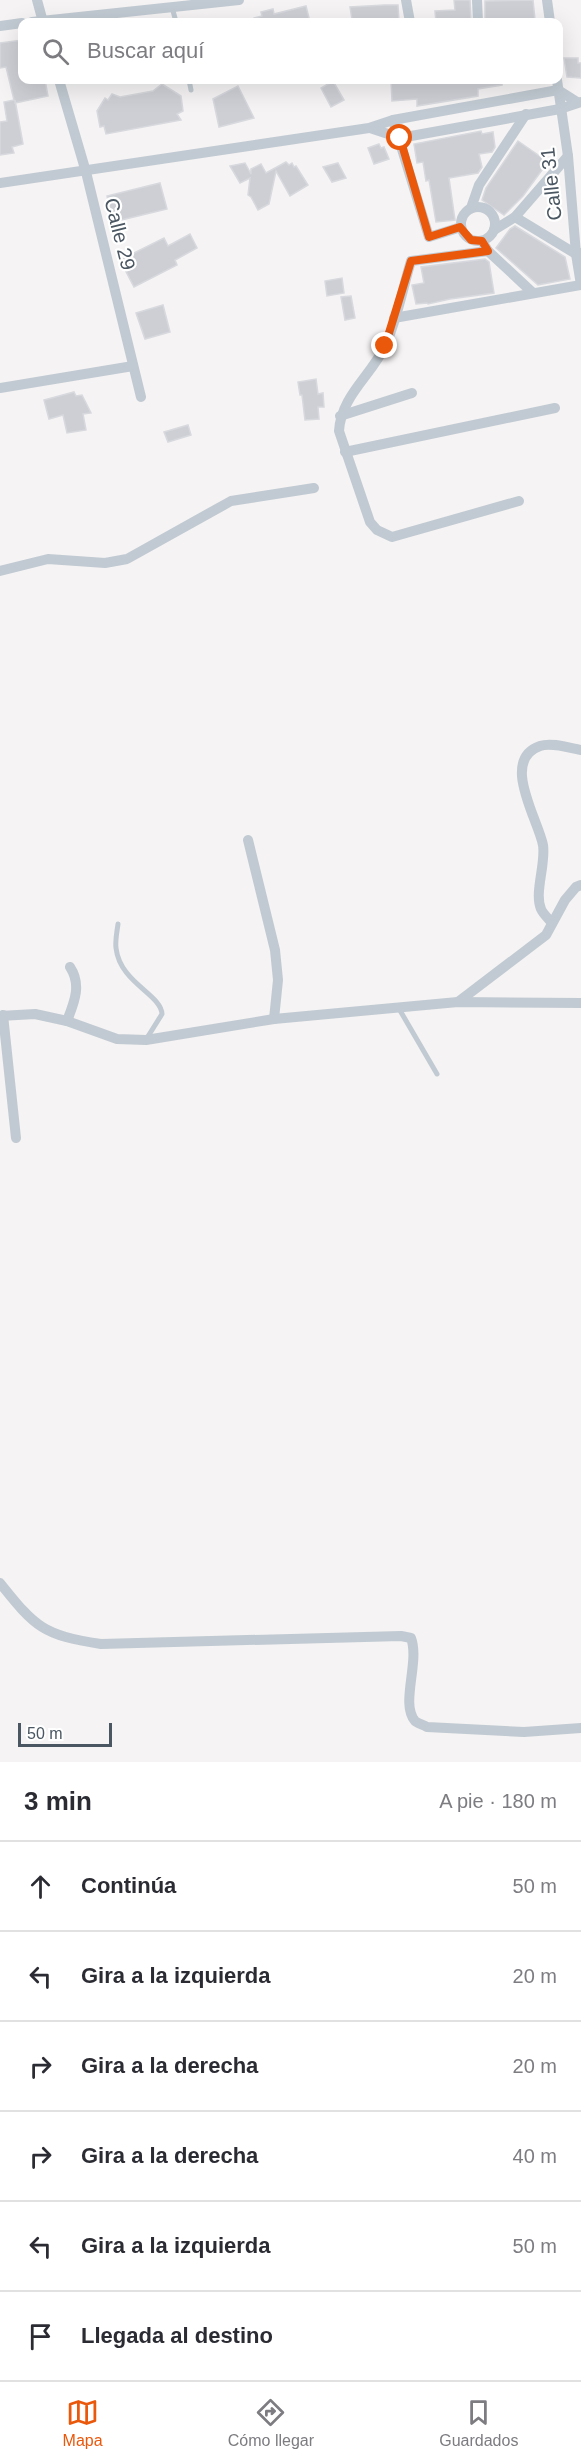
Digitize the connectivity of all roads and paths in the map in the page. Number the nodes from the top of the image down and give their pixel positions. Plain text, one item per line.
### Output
1 (38, 0) edge
2 (239, 0) edge
3 (406, 0) edge
4 (477, 0) edge
5 (547, 0) edge
6 (171, 4) edge
7 (39, 18) edge
8 (68, 18) edge
9 (409, 18) edge
10 (478, 18) edge
11 (549, 18) edge
12 (18, 24) edge
13 (0, 26) edge
14 (60, 84) edge
15 (190, 84) edge
16 (558, 85) edge
17 (191, 90) dead end
18 (579, 102) edge
19 (560, 109) junction
20 (526, 114) junction
21 (393, 120) junction
22 (369, 128) junction
23 (400, 138) junction
24 (568, 156) junction
25 (86, 172) junction
26 (0, 183) edge
27 (471, 208) junction
28 (515, 217) junction
29 (577, 218) edge
30 (460, 227) junction
31 (494, 230) junction
32 (485, 246) junction
33 (578, 254) edge
34 (581, 285) edge
35 (534, 293) junction
36 (394, 318) junction
37 (133, 366) junction
38 (0, 388) edge
39 (412, 393) dead end
40 (141, 397) dead end
41 (555, 408) dead end
42 (340, 416) junction
43 (345, 452) junction
44 (314, 488) dead end
45 (519, 501) dead end
46 (0, 571) edge
47 (581, 750) edge
48 (248, 840) dead end
49 (581, 885) edge
50 (552, 923) junction
51 (118, 924) dead end
52 (70, 967) dead end
53 (458, 1002) junction
54 (581, 1003) edge
55 (398, 1007) junction
56 (1, 1016) edge
57 (274, 1019) junction
58 (67, 1021) junction
59 (146, 1040) junction
60 (437, 1074) dead end
61 (16, 1138) dead end
62 (0, 1583) edge
63 (581, 1728) edge

1 - 7 street
2 - 6 street
3 - 9 street
4 - 10 street
5 - 11 street
6 - 8 street
12 - 13 street
14 - 25 street, Calle 29
15 - 17 lane
16 - 18 street
16 - 19 street, Calle 31
16 - 21 street
18 - 19 street
19 - 20 street
19 - 24 street, Calle 31
20 - 23 street
20 - 27 street
21 - 22 street
21 - 23 street
22 - 23 street
22 - 25 street
23 - 30 street
24 - 28 street
24 - 29 street, Calle 31
25 - 26 street
25 - 37 street, Calle 29
27 - 30 street
27 - 31 street
28 - 31 street
28 - 33 street
29 - 33 street, Calle 31
30 - 32 street
31 - 32 street
32 - 35 street
32 - 36 street
33 - 34 street, Calle 31
34 - 35 street
35 - 36 street
36 - 42 street
37 - 38 street
37 - 40 street, Calle 29
39 - 42 street
41 - 43 street
42 - 43 street
43 - 45 street
44 - 46 street
47 - 50 street
48 - 57 street
49 - 50 street
50 - 53 street
51 - 59 lane
52 - 58 street
53 - 54 street
53 - 55 street
55 - 57 street
55 - 60 lane
56 - 58 street
56 - 61 street
57 - 59 street
58 - 59 street
62 - 63 street

